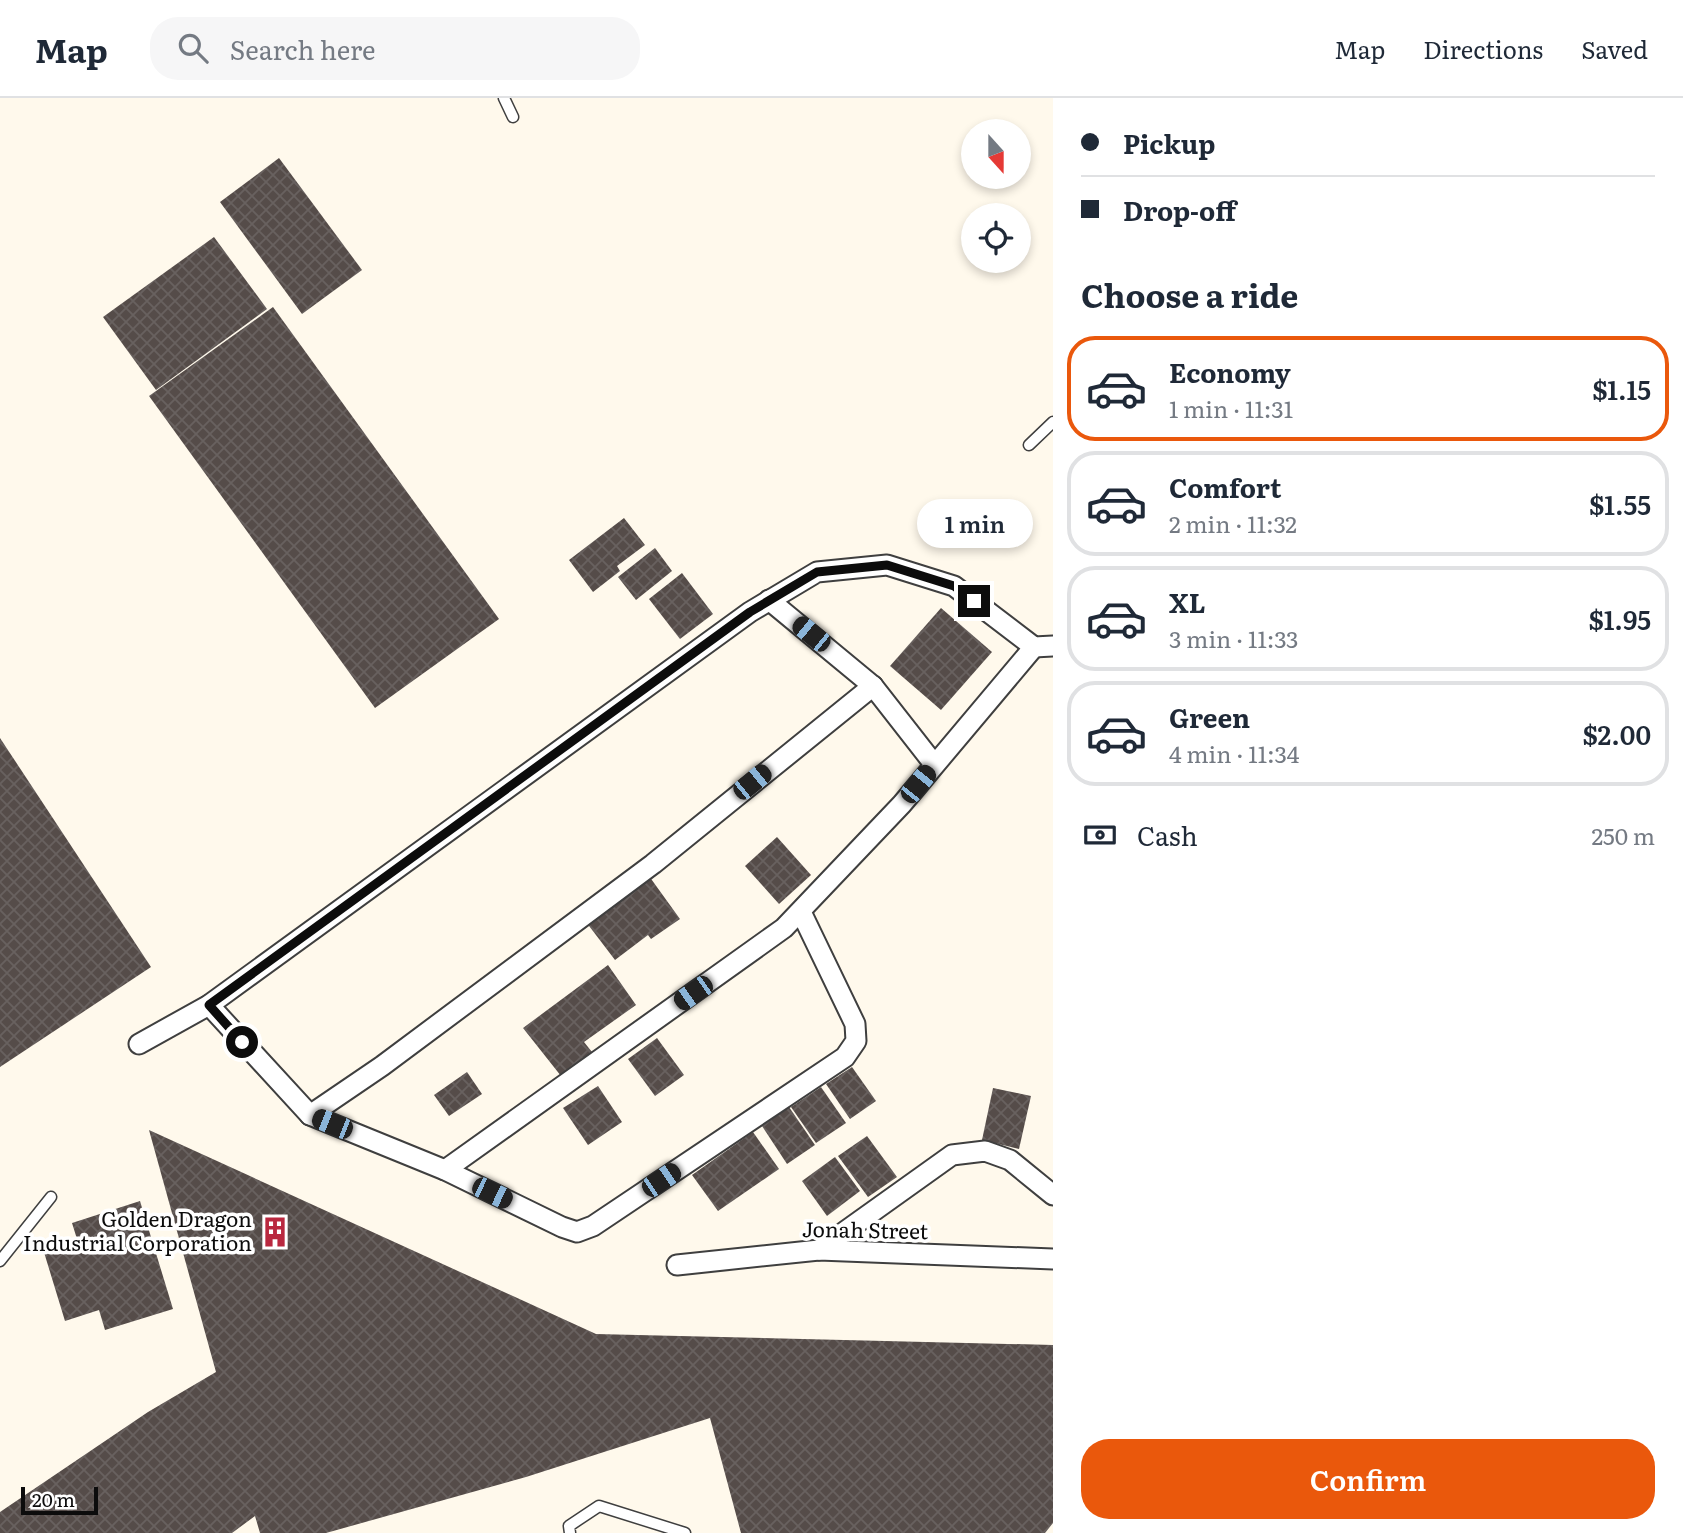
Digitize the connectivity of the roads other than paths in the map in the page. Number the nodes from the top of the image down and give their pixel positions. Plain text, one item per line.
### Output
1 (504, 98) edge
2 (513, 117) dead end
3 (1053, 422) edge
4 (1029, 445) dead end
5 (769, 600) junction
6 (1044, 647) edge
7 (873, 685) junction
8 (934, 764) junction
9 (801, 912) junction
10 (209, 1005) junction
11 (139, 1044) dead end
12 (310, 1115) junction
13 (445, 1170) junction
14 (1053, 1195) edge
15 (51, 1197) dead end
16 (819, 1250) junction
17 (1053, 1259) edge
18 (0, 1261) edge
19 (677, 1265) dead end
20 (570, 1533) edge
21 (684, 1533) edge

1 - 2 lane
3 - 4 lane
5 - 6 street
5 - 7 street
5 - 10 street
6 - 8 street
7 - 8 street
7 - 12 street
8 - 9 street
9 - 13 street
9 - 13 street
10 - 11 street
10 - 12 street
12 - 13 street
14 - 16 street
15 - 18 lane
16 - 17 street, Jonah Street
16 - 19 street, Jonah Street
20 - 21 lane

